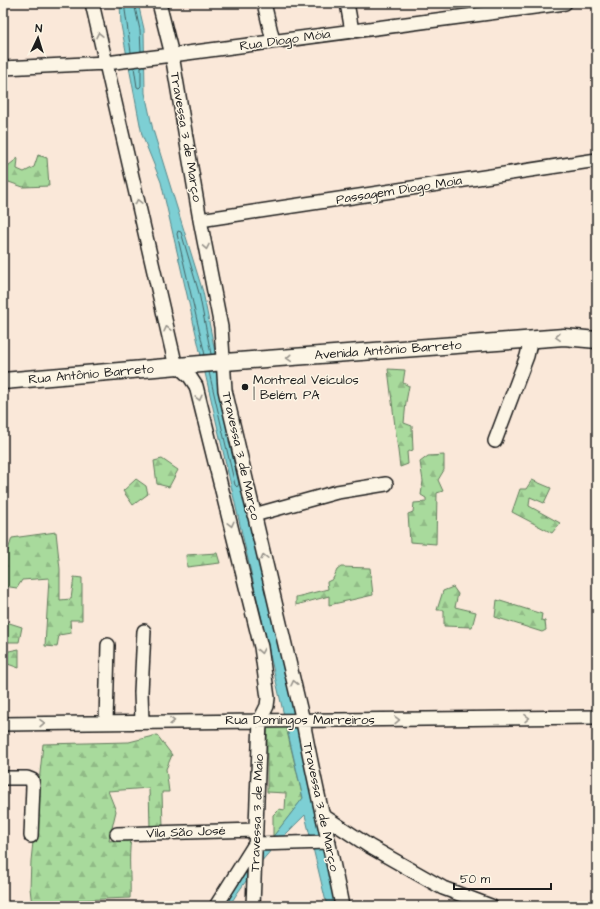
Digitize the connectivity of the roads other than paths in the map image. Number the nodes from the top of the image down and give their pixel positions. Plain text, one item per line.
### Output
1 (92, 3) edge
2 (159, 3) edge
3 (264, 3) edge
4 (347, 3) edge
5 (565, 3) edge
6 (484, 8) edge
7 (352, 31) junction
8 (273, 42) junction
9 (172, 55) junction
10 (109, 62) junction
11 (3, 68) edge
12 (597, 160) edge
13 (200, 220) junction
14 (531, 339) junction
15 (597, 340) edge
16 (222, 363) junction
17 (178, 367) junction
18 (3, 381) edge
19 (495, 441) dead end
20 (386, 484) dead end
21 (254, 515) junction
22 (144, 631) dead end
23 (108, 645) dead end
24 (597, 717) edge
25 (264, 720) junction
26 (302, 721) junction
27 (106, 722) junction
28 (142, 722) junction
29 (3, 724) edge
30 (3, 778) edge
31 (322, 815) junction
32 (256, 830) junction
33 (117, 834) dead end
34 (31, 836) dead end
35 (321, 842) junction
36 (263, 847) junction
37 (253, 900) edge
38 (216, 906) edge
39 (342, 906) edge
40 (491, 906) edge

10 -> 1 street
2 - 9 street, Travessa 3 de Março
3 - 8 street
4 - 7 street
5 - 6 street, Rua Diogo Móia
6 - 7 street, Rua Diogo Móia
7 - 8 street, Rua Diogo Móia
8 - 9 street, Rua Diogo Móia
9 - 10 street, Rua Diogo Móia
9 - 13 street, Travessa 3 de Março
10 - 11 street, Rua Diogo Móia
17 -> 10 street
12 - 13 street, Passagem Diogo Moia
13 -> 16 street, Travessa 3 de Março
15 -> 14 main road, Avenida Antônio Barreto
14 -> 16 main road, Avenida Antônio Barreto
14 - 19 street
16 - 17 main road, Avenida Antônio Barreto
16 - 21 street, Travessa 3 de Março
17 - 18 main road, Rua Antônio Barreto
17 -> 25 street, Travessa 3 de Março
20 - 21 street
26 -> 21 street, Travessa 3 de Março
22 - 28 street
23 - 27 street
26 -> 24 street, Rua Domingos Marreiros
25 - 26 street, Rua Domingos Marreiros
28 -> 25 street, Rua Domingos Marreiros
25 - 32 street, Travessa 3 de Maio
26 - 31 street, Travessa 3 de Março
27 - 28 street, Rua Domingos Marreiros
29 -> 27 street, Rua Domingos Marreiros
30 - 34 street
31 - 35 street, Travessa 3 de Março
31 - 40 street
32 - 33 street, Vila São José
32 - 36 street, Travessa 3 de Maio
35 - 36 street
35 - 39 street, Travessa 3 de Março
36 - 37 street, Travessa 3 de Maio
36 - 38 street

